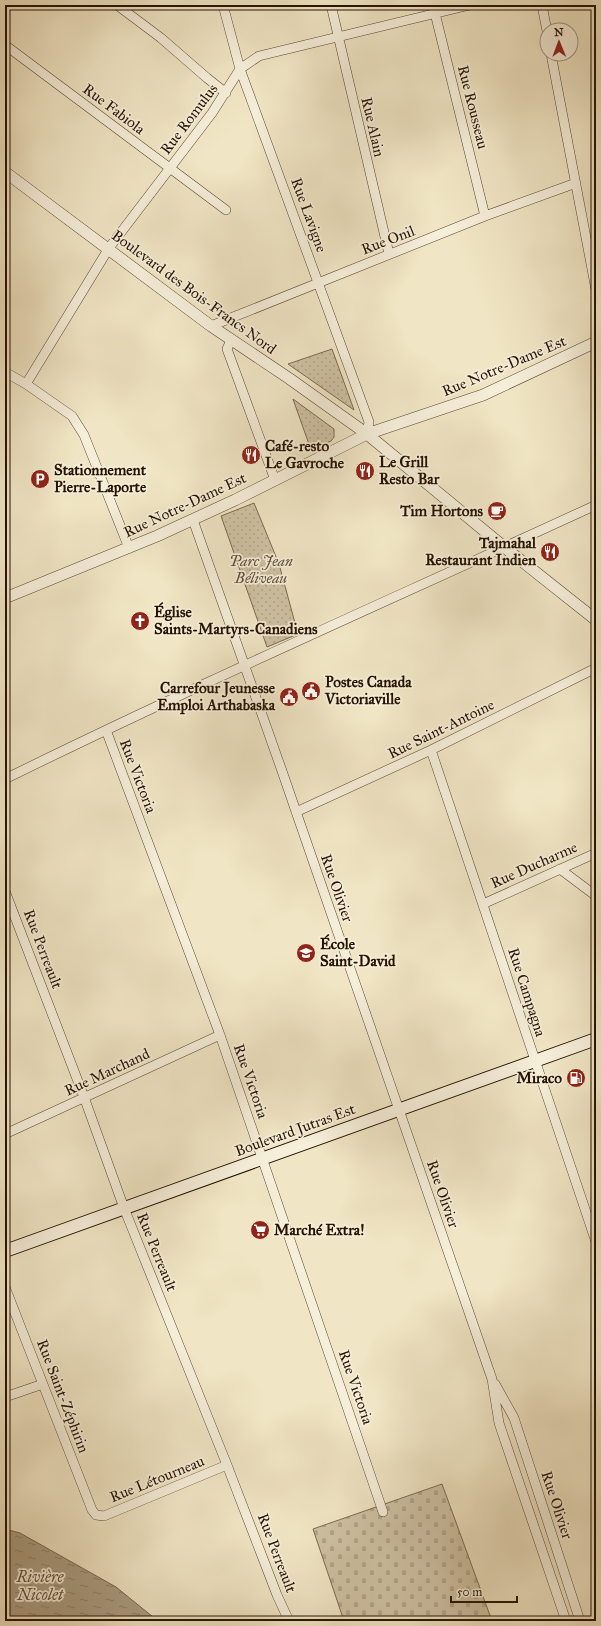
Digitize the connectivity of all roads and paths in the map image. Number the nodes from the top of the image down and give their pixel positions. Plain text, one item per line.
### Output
1 (117, 5) edge
2 (223, 5) edge
3 (331, 5) edge
4 (470, 5) edge
5 (542, 5) edge
6 (434, 9) edge
7 (545, 22) edge
8 (338, 37) junction
9 (5, 45) edge
10 (553, 62) edge
11 (240, 69) junction
12 (226, 93) junction
13 (169, 169) junction
14 (5, 172) edge
15 (576, 183) junction
16 (226, 210) dead end
17 (486, 216) junction
18 (109, 248) junction
19 (389, 254) junction
20 (318, 282) junction
21 (596, 290) edge
22 (211, 326) junction
23 (230, 340) junction
24 (596, 342) edge
25 (5, 372) edge
26 (26, 384) junction
27 (367, 434) junction
28 (275, 480) junction
29 (596, 505) edge
30 (193, 520) junction
31 (504, 547) junction
32 (129, 548) junction
33 (5, 598) edge
34 (596, 620) edge
35 (245, 666) junction
36 (596, 668) edge
37 (106, 730) junction
38 (431, 750) junction
39 (5, 779) edge
40 (296, 812) junction
41 (596, 853) edge
42 (560, 869) junction
43 (5, 891) edge
44 (596, 896) edge
45 (483, 904) junction
46 (220, 1035) junction
47 (596, 1039) edge
48 (534, 1061) junction
49 (84, 1097) junction
50 (399, 1109) junction
51 (5, 1134) edge
52 (263, 1158) junction
53 (124, 1208) junction
54 (596, 1242) edge
55 (5, 1251) edge
56 (5, 1287) edge
57 (492, 1379) junction
58 (43, 1384) junction
59 (5, 1397) edge
60 (227, 1465) junction
61 (383, 1512) dead end
62 (96, 1515) joint
63 (289, 1621) edge
64 (566, 1621) edge
65 (580, 1621) edge

1 - 12 street
2 - 11 street, Rue Lavigne
3 - 8 street, Rue Alain
4 - 6 street, Rue Romulus
5 - 7 street
6 - 8 street, Rue Romulus
6 - 17 street, Rue Rousseau
8 - 11 street, Rue Romulus
8 - 19 street, Rue Alain
9 - 13 street, Rue Fabiola
10 - 15 street
11 - 12 street, Rue Romulus
11 - 20 street, Rue Lavigne
12 - 13 street, Rue Romulus
13 - 16 street, Rue Fabiola
13 - 18 street, Rue Romulus
14 - 18 street, Boulevard des Bois-Francs Nord
15 - 17 street, Rue Onil
15 - 21 street
17 - 19 street, Rue Onil
18 - 22 street, Boulevard des Bois-Francs Nord
18 - 26 street, Rue Romulus
19 - 20 street, Rue Onil
20 - 22 street, Rue Onil
20 - 27 street, Rue Lavigne
22 - 23 street, Boulevard des Bois-Francs Nord
23 - 27 street, Boulevard des Bois-Francs Nord
23 - 28 street
24 - 27 street, Rue Notre-Dame Est
25 - 26 street
26 - 32 street
27 - 28 street, Rue Notre-Dame Est
27 - 31 street, Boulevard des Bois-Francs Nord
28 - 30 street, Rue Notre-Dame Est
29 - 31 street
30 - 32 street, Rue Notre-Dame Est
30 - 35 street, Rue Olivier
31 - 34 street, Boulevard des Bois-Francs Nord
31 - 35 street
32 - 33 street, Rue Notre-Dame Est
35 - 37 street
35 - 40 street, Rue Olivier
36 - 38 street, Rue Saint-Antoine
37 - 39 street
37 - 46 street, Rue Victoria
38 - 40 street, Rue Saint-Antoine
38 - 45 street, Rue Campagna
40 - 50 street, Rue Olivier
41 - 42 street, Rue Ducharme
42 - 44 street
42 - 45 street, Rue Ducharme
43 - 49 street, Rue Perreault
45 - 48 street, Rue Campagna
46 - 49 street, Rue Marchand
46 - 52 street, Rue Victoria
47 - 48 main road, Boulevard Jutras Est
48 - 50 main road, Boulevard Jutras Est
48 - 54 street, Rue Campagna
49 - 51 street, Rue Marchand
49 - 53 street, Rue Perreault
50 - 52 main road, Boulevard Jutras Est
50 - 57 street, Rue Olivier
52 - 53 main road, Boulevard Jutras Est
52 - 61 street, Rue Victoria
53 - 55 main road, Boulevard Jutras Est
53 - 60 street, Rue Perreault
56 - 58 street, Rue Saint-Zéphirin
57 - 64 street, Rue Olivier
57 - 65 street, Rue Olivier
58 - 59 street
58 - 62 street, Rue Saint-Zéphirin
60 - 62 street, Rue Létourneau
60 - 63 street, Rue Perreault

